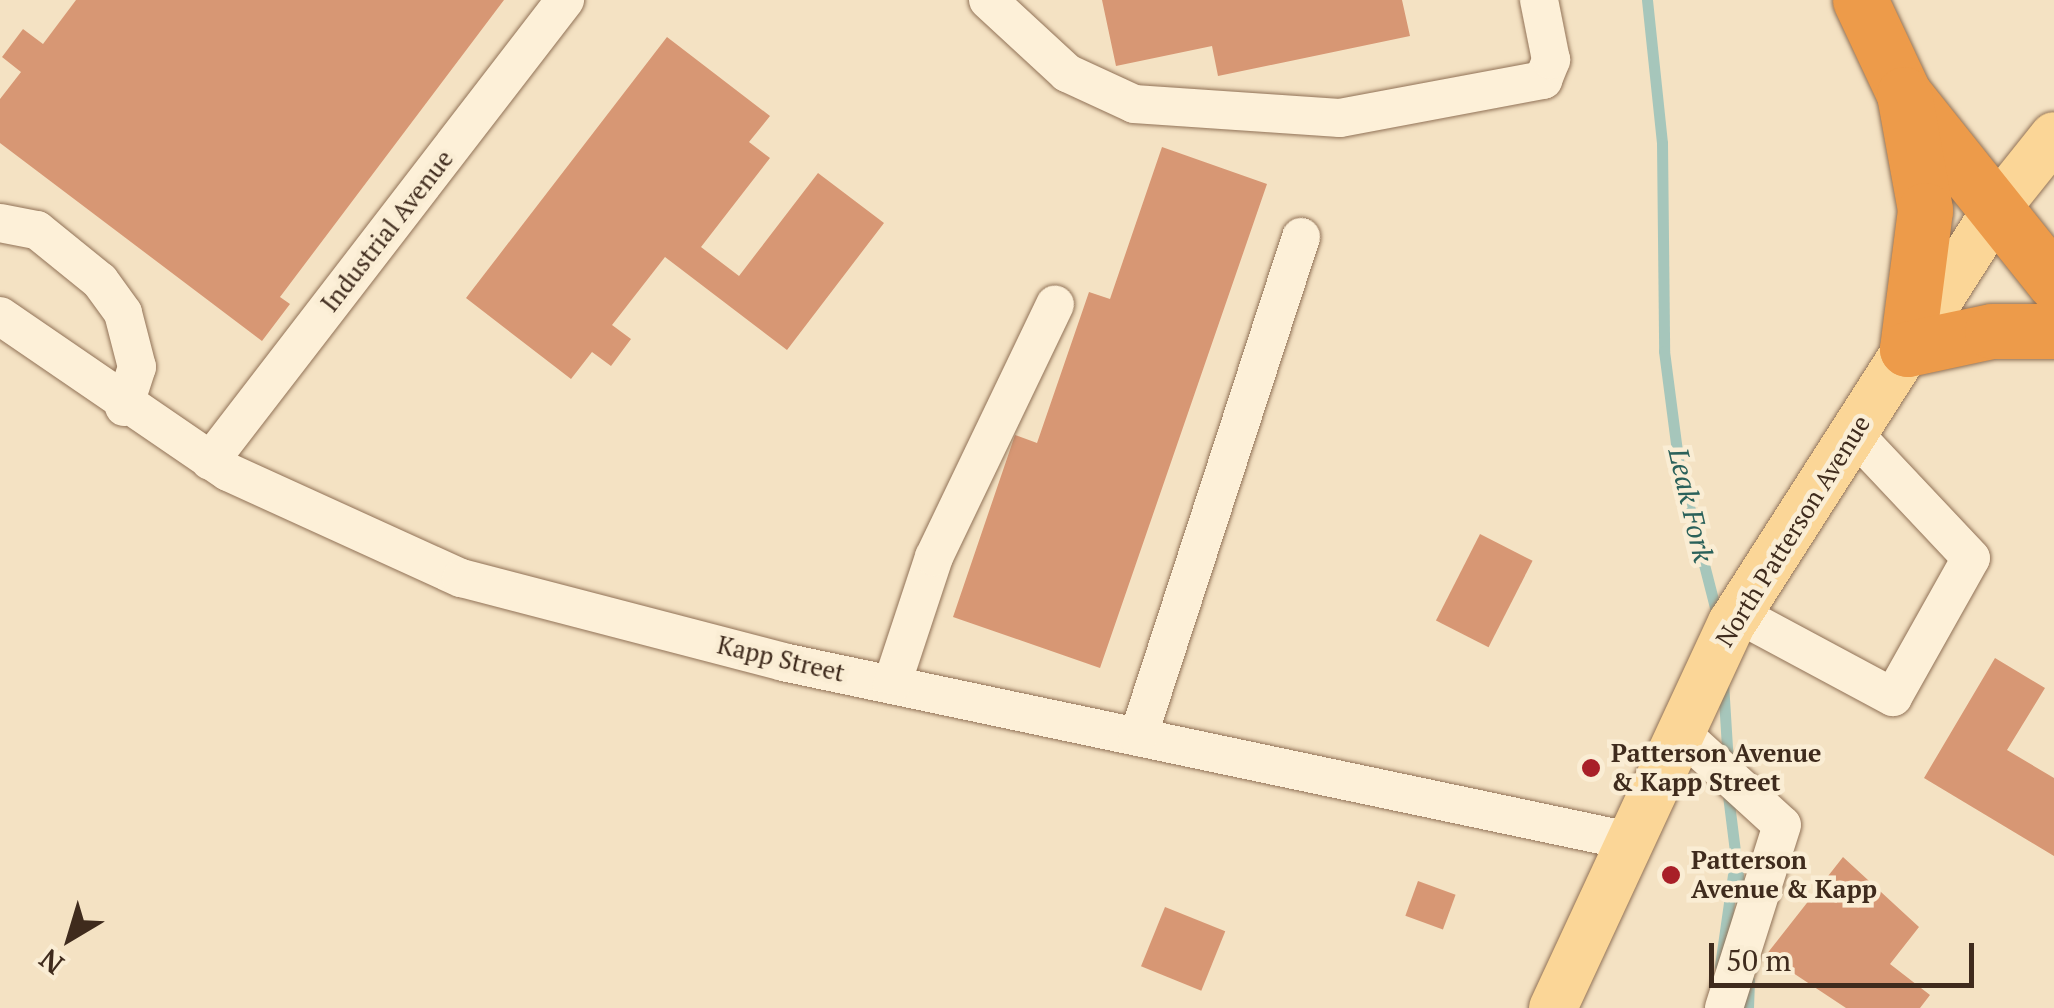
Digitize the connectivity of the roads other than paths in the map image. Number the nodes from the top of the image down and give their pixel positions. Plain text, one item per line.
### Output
1 (565, 0) edge
2 (988, 0) edge
3 (1539, 0) edge
4 (1860, 0) edge
5 (1904, 94) junction
6 (2054, 136) edge
7 (1999, 205) junction
8 (0, 223) edge
9 (1301, 236) dead end
10 (2054, 282) edge
11 (1054, 305) dead end
12 (0, 316) edge
13 (2054, 331) edge
14 (1907, 348) junction
15 (124, 407) junction
16 (1853, 433) junction
17 (210, 462) junction
18 (1738, 614) junction
19 (892, 684) junction
20 (1679, 731) junction
21 (1138, 737) junction
22 (1625, 840) junction
23 (1565, 1002) edge
24 (1724, 1008) edge

1 - 17 street, Industrial Avenue
2 - 3 street
4 - 5 highway
5 - 7 highway
5 - 14 highway
6 - 7 main road, North Patterson Avenue
7 - 10 highway
7 - 14 main road, North Patterson Avenue
8 - 15 street
9 - 21 street
11 - 19 street
12 - 15 street, Kapp Street
13 - 14 highway
14 - 16 main road, North Patterson Avenue
15 - 17 street, Kapp Street
16 - 18 main road, North Patterson Avenue
16 - 18 street
17 - 19 street, Kapp Street
18 - 20 main road, North Patterson Avenue
19 - 21 street, Kapp Street
20 - 22 main road, North Patterson Avenue
20 - 24 street
21 - 22 street, Kapp Street
22 - 23 main road, North Patterson Avenue

